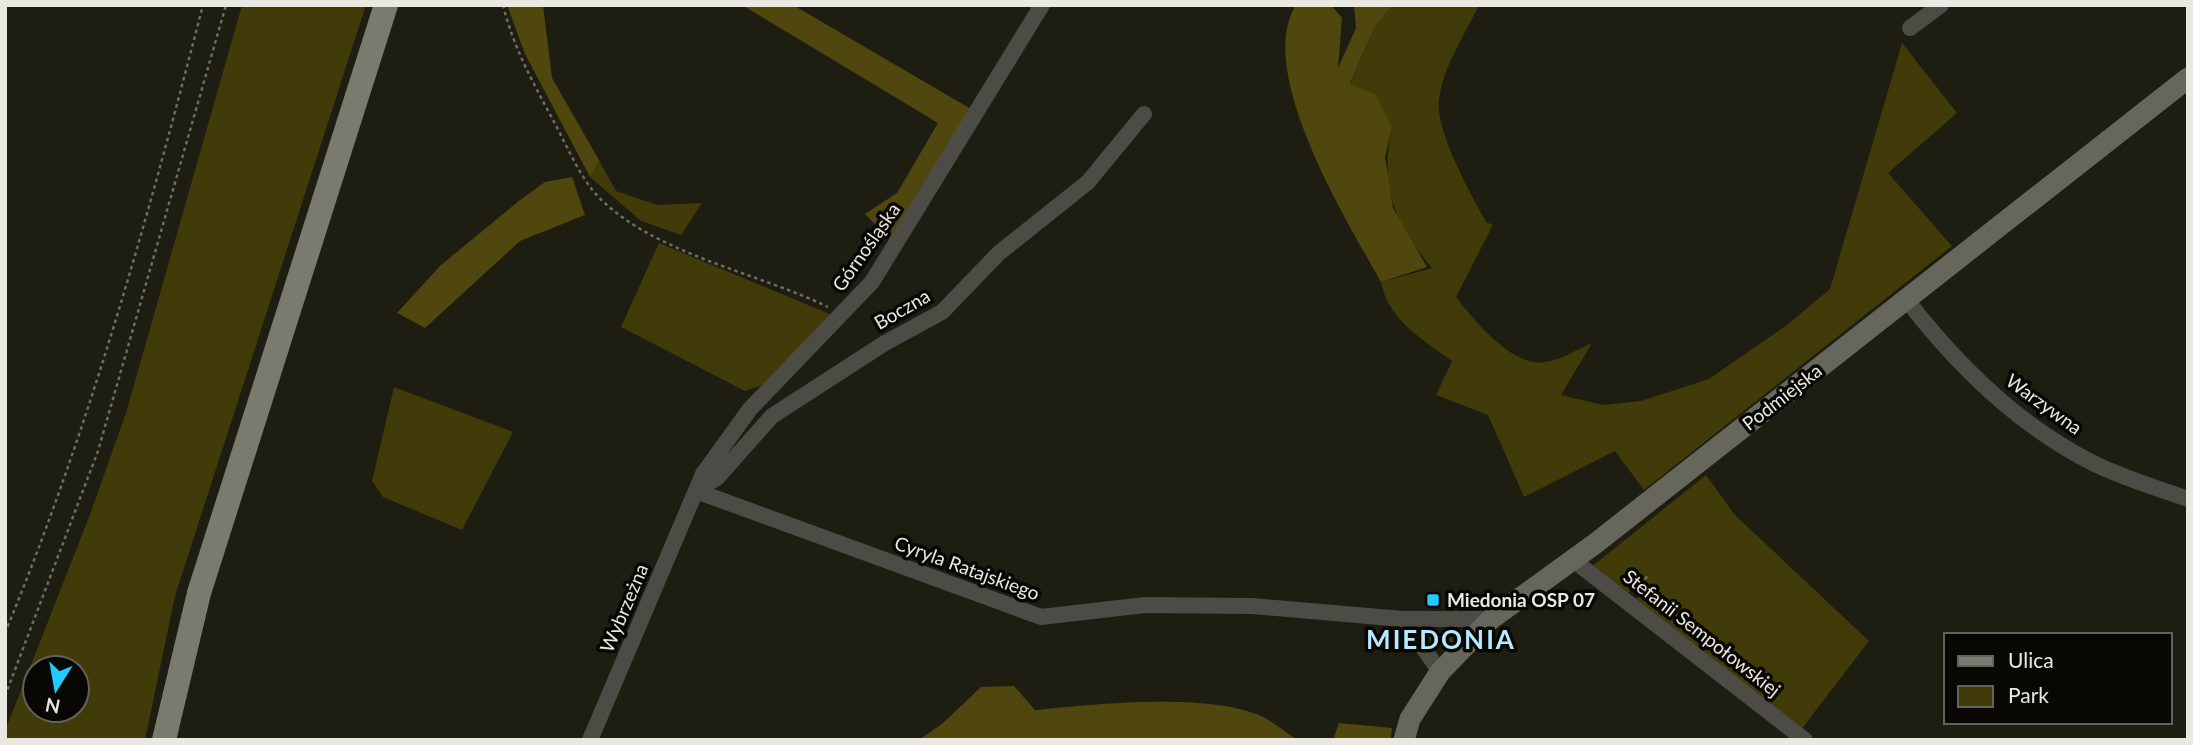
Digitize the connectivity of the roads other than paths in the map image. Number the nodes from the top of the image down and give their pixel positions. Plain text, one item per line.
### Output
1 (386, 5) edge
2 (1042, 5) edge
3 (1941, 5) edge
4 (1910, 28) dead end
5 (2188, 78) edge
6 (1144, 114) dead end
7 (1906, 299) junction
8 (696, 491) junction
9 (2188, 499) edge
10 (1573, 560) junction
11 (1403, 619) junction
12 (1491, 619) junction
13 (1440, 672) junction
14 (164, 740) edge
15 (590, 740) edge
16 (1404, 740) edge
17 (1805, 740) edge

1 - 14 main road
2 - 8 street, Górnośląska
3 - 4 street
5 - 7 street, Podmiejska
6 - 8 street, Boczna
7 - 9 street, Warzywna
7 - 10 street, Podmiejska
8 - 11 street, Cyryla Ratajskiego
8 - 15 street, Wybrzeżna
10 - 12 street, Podmiejska
10 - 17 street, Stefanii Sempołowskiej
11 - 12 street, Cyryla Ratajskiego
11 - 13 street
12 - 13 street, Podmiejska
13 - 16 street, Podmiejska

